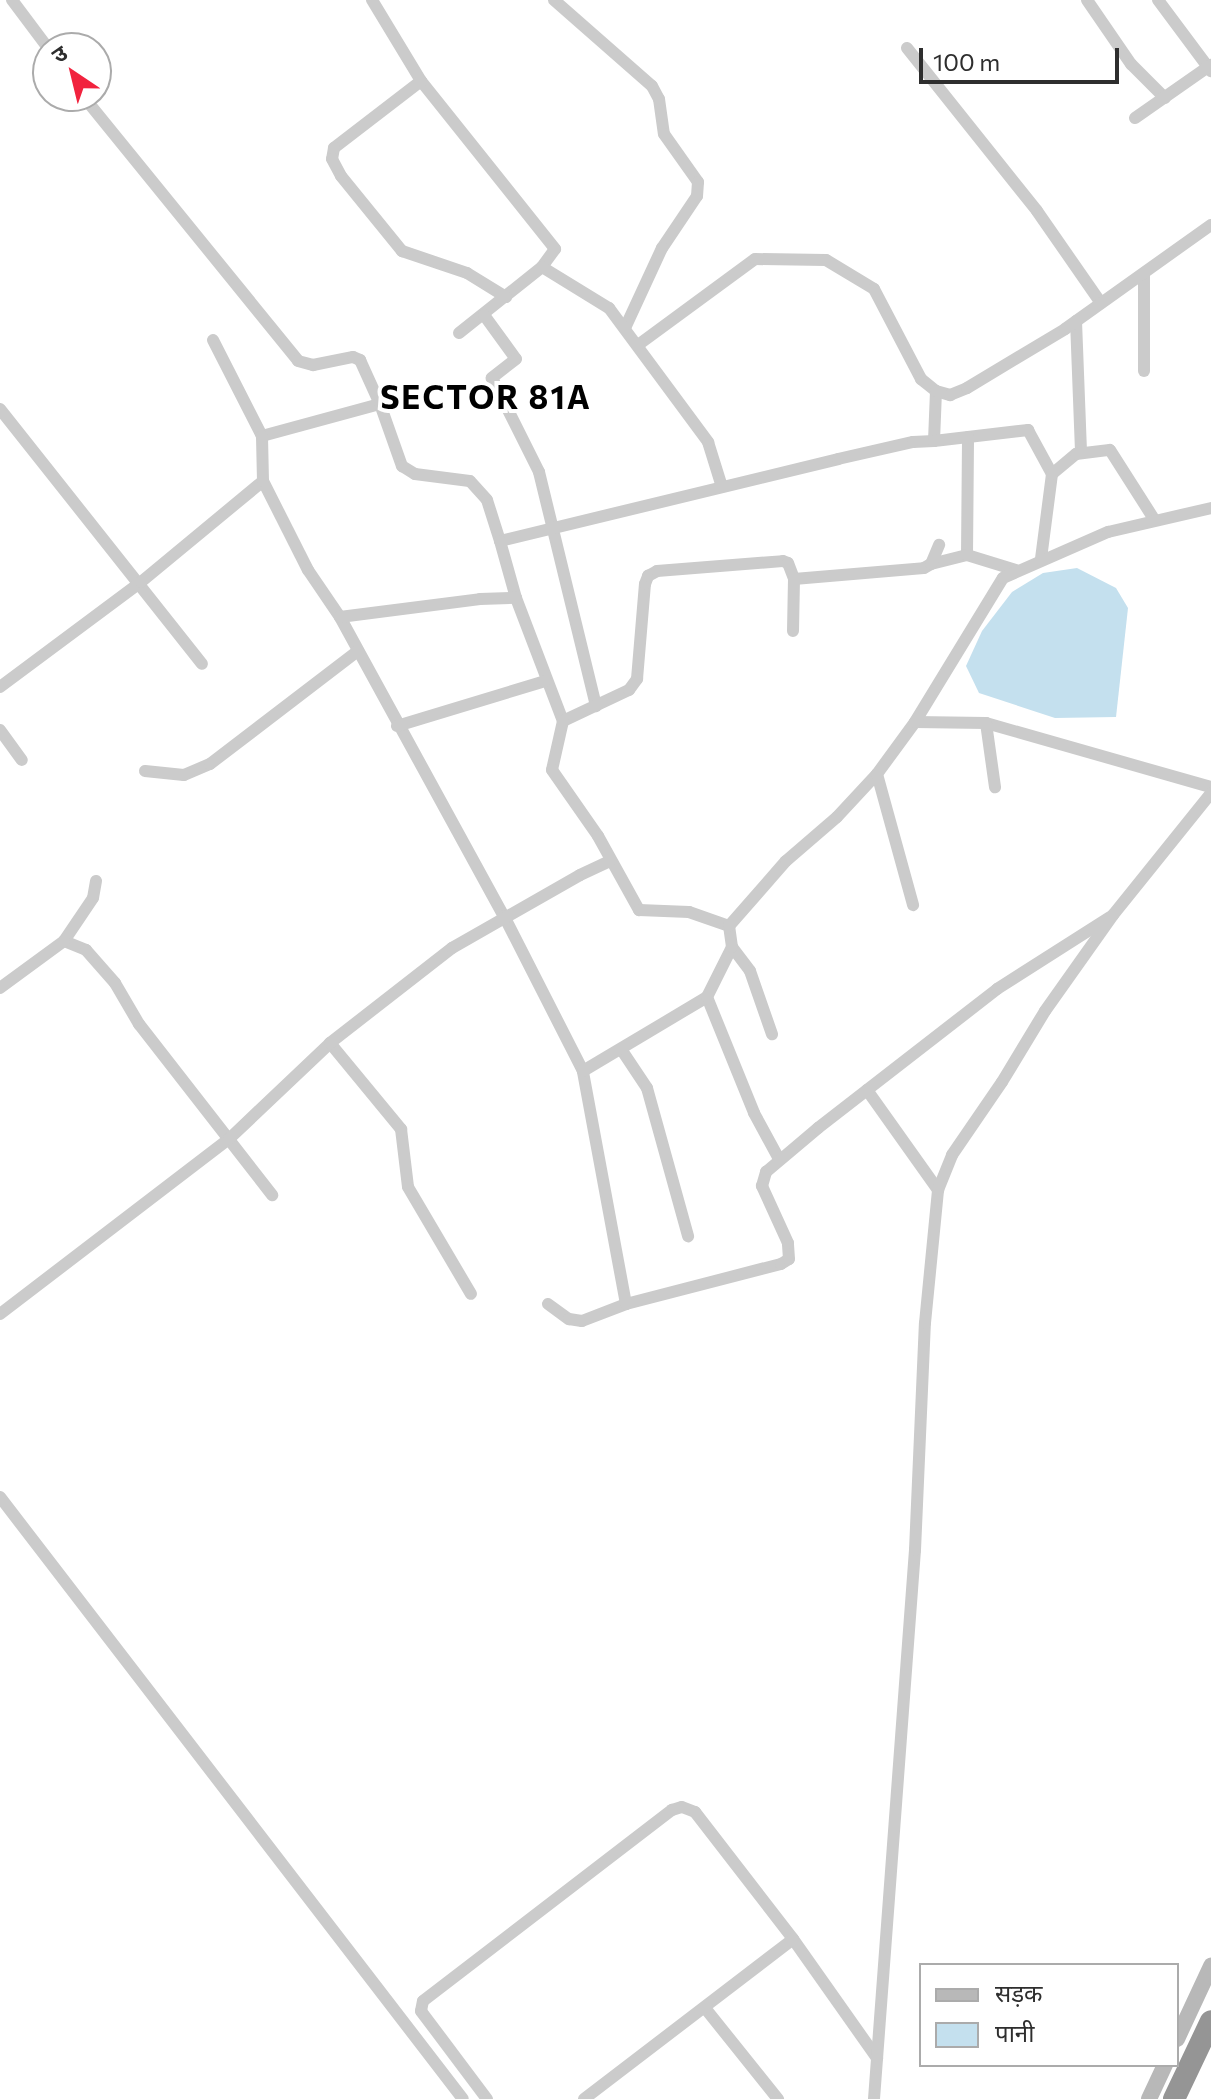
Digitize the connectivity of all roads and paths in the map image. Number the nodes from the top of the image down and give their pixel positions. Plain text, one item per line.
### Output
1 (12, 0) edge
2 (372, 0) edge
3 (554, 0) edge
4 (1087, 0) edge
5 (1158, 0) edge
6 (36, 32) edge
7 (907, 48) dead end
8 (1210, 68) edge
9 (421, 81) junction
10 (1165, 98) junction
11 (96, 112) edge
12 (1135, 118) dead end
13 (1210, 229) edge
14 (542, 267) junction
15 (1144, 275) junction
16 (506, 297) junction
17 (1101, 303) junction
18 (484, 315) junction
19 (1076, 321) junction
20 (625, 328) junction
21 (459, 333) dead end
22 (213, 340) dead end
23 (638, 345) junction
24 (1144, 371) dead end
25 (936, 391) junction
26 (380, 404) junction
27 (0, 409) edge
28 (262, 436) junction
29 (968, 437) junction
30 (934, 441) junction
31 (1081, 453) junction
32 (1052, 474) junction
33 (263, 481) junction
34 (722, 487) junction
35 (1211, 508) edge
36 (1154, 519) junction
37 (554, 527) junction
38 (500, 541) junction
39 (939, 545) dead end
40 (967, 555) junction
41 (1041, 559) junction
42 (931, 564) junction
43 (1016, 570) junction
44 (794, 579) junction
45 (141, 582) junction
46 (516, 598) junction
47 (340, 617) junction
48 (793, 631) dead end
49 (358, 651) junction
50 (202, 664) dead end
51 (545, 681) junction
52 (0, 687) edge
53 (596, 706) junction
54 (563, 721) junction
55 (915, 722) junction
56 (986, 723) junction
57 (397, 726) junction
58 (0, 730) edge
59 (22, 760) dead end
60 (145, 771) dead end
61 (877, 774) junction
62 (995, 787) dead end
63 (1211, 790) edge
64 (610, 861) junction
65 (96, 881) dead end
66 (913, 905) dead end
67 (1113, 915) junction
68 (504, 916) junction
69 (729, 926) junction
70 (64, 941) junction
71 (732, 947) junction
72 (0, 988) edge
73 (707, 997) junction
74 (772, 1034) dead end
75 (330, 1043) junction
76 (621, 1049) junction
77 (583, 1071) junction
78 (867, 1090) junction
79 (229, 1139) junction
80 (779, 1159) junction
81 (938, 1190) junction
82 (272, 1195) dead end
83 (688, 1236) dead end
84 (471, 1294) dead end
85 (548, 1304) dead end
86 (626, 1304) junction
87 (0, 1314) edge
88 (0, 1497) edge
89 (793, 1939) junction
90 (1211, 1966) edge
91 (705, 2008) junction
92 (1211, 2021) edge
93 (1179, 2035) edge
94 (877, 2058) junction
95 (1164, 2067) edge
96 (463, 2099) edge
97 (487, 2099) edge
98 (584, 2099) edge
99 (778, 2099) edge
100 (874, 2099) edge
101 (1149, 2099) edge
102 (1174, 2099) edge

1 - 6 street
2 - 9 street
3 - 20 street
4 - 10 street
5 - 8 street
7 - 17 street
8 - 10 street
9 - 14 street
9 - 16 street
10 - 12 street
11 - 26 street
13 - 15 street
14 - 16 street
14 - 20 street
15 - 17 street
15 - 24 street
16 - 18 street
17 - 19 street
18 - 21 street
18 - 37 street
19 - 25 street
19 - 31 street
20 - 23 street
22 - 28 street
23 - 25 street
23 - 34 street
25 - 30 street
26 - 28 street
26 - 38 street
27 - 45 street
28 - 33 street
29 - 30 street
29 - 32 street
29 - 40 street
30 - 34 street
31 - 32 street
31 - 36 street
32 - 41 street
33 - 45 street
33 - 47 street
34 - 37 street
35 - 36 street
36 - 41 street
37 - 38 street
37 - 53 street
38 - 46 street
39 - 42 street
40 - 42 street
40 - 43 street
41 - 43 street
42 - 44 street
43 - 55 street
44 - 48 street
44 - 53 street
45 - 50 street
45 - 52 street
46 - 47 street
46 - 51 street
47 - 49 street
49 - 57 street
49 - 60 street
51 - 54 street
51 - 57 street
53 - 54 street
54 - 64 street
55 - 56 street
55 - 61 street
56 - 62 street
56 - 63 street
57 - 68 street
58 - 59 street
61 - 66 street
61 - 69 street
63 - 67 street
64 - 68 street
64 - 69 street
65 - 70 street
67 - 78 street
67 - 81 street
68 - 75 street
68 - 77 street
69 - 71 street
70 - 72 street
70 - 79 street
71 - 73 street
71 - 74 street
73 - 76 street
73 - 80 street
75 - 79 street
75 - 84 street
76 - 77 street
76 - 83 street
77 - 86 street
78 - 80 street
78 - 81 street
79 - 82 street
79 - 87 street
80 - 86 street
81 - 94 street
85 - 86 street
88 - 96 street
89 - 91 street
89 - 94 street
89 - 97 street
90 - 93 street
91 - 98 street
91 - 99 street
92 - 102 highway
94 - 100 street
95 - 101 street

